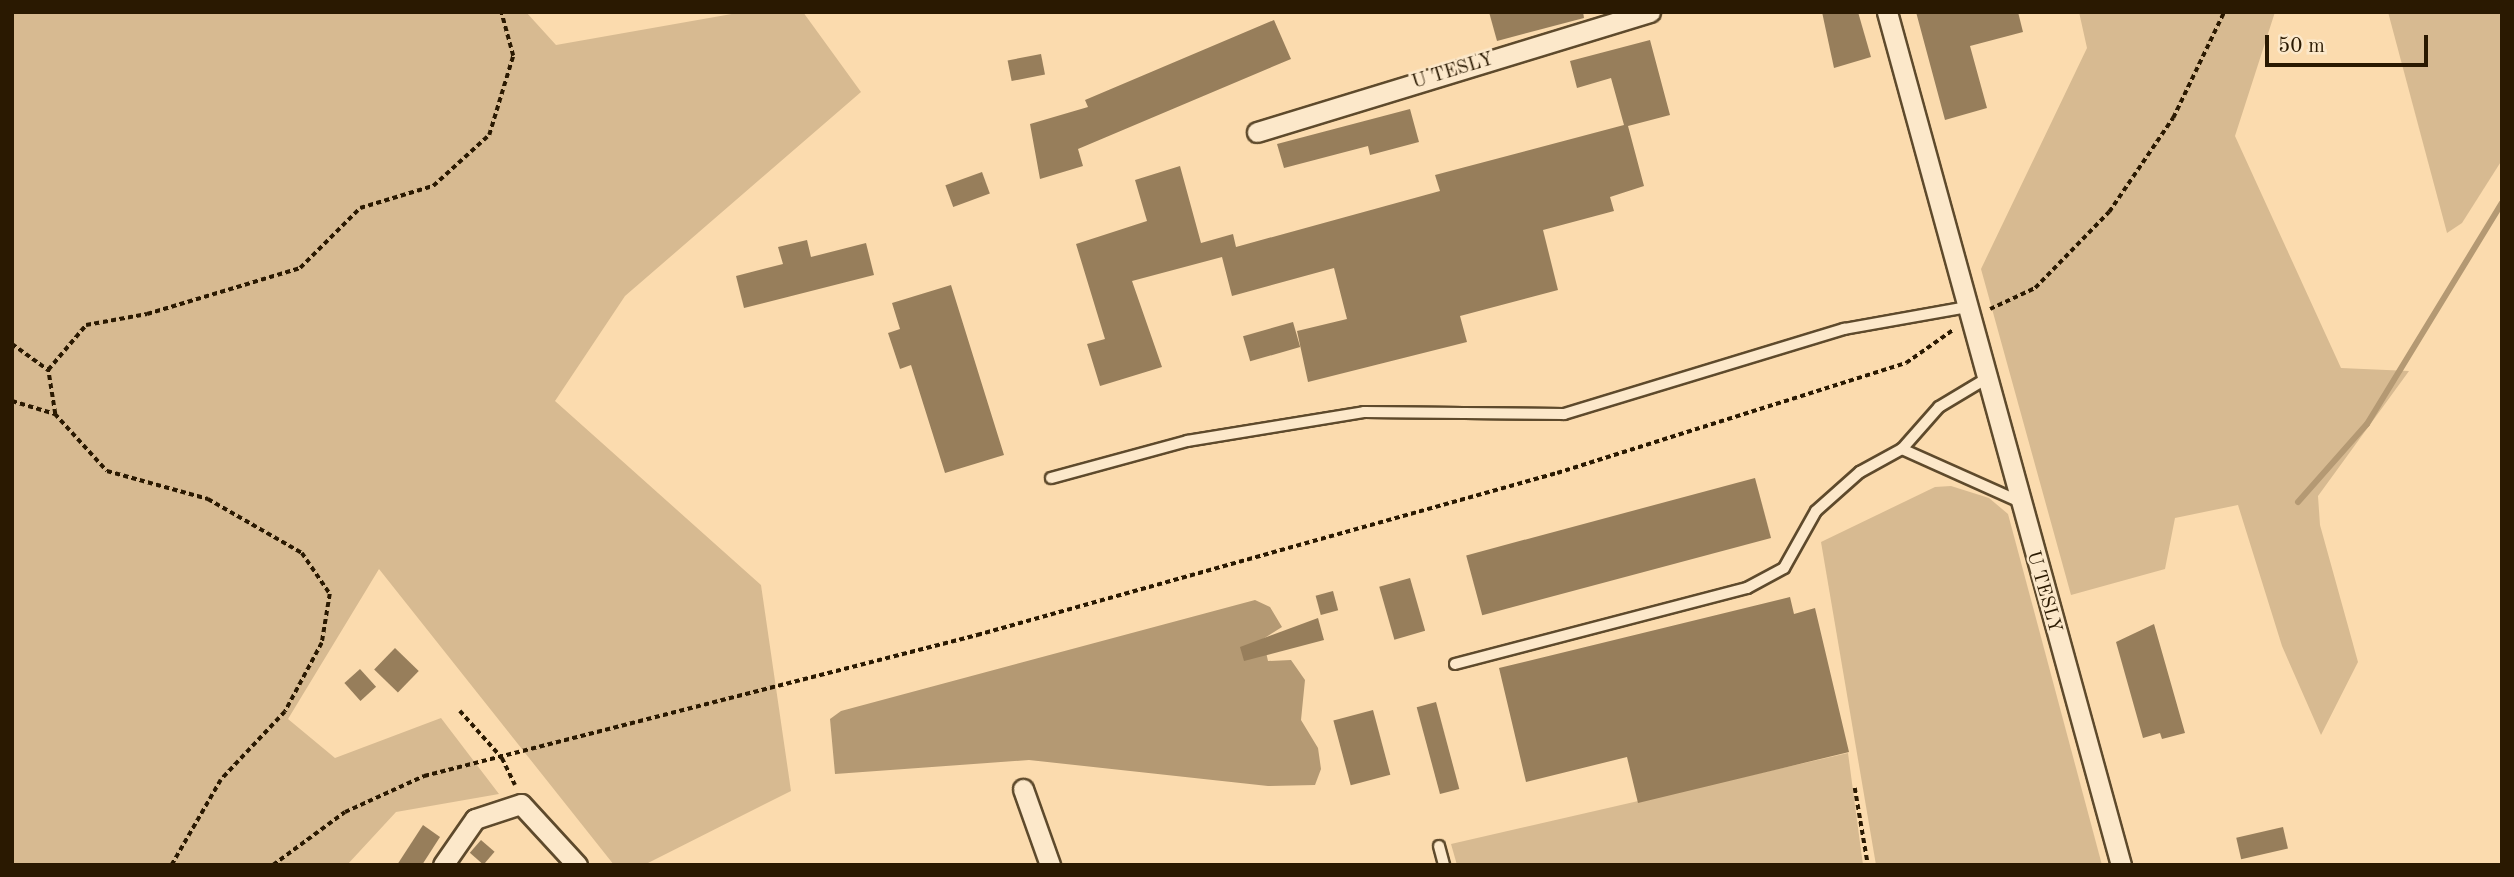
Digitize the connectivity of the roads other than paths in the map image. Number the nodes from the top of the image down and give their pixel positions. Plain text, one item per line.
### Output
1 (1650, 12) edge
2 (1887, 12) edge
3 (1257, 132) dead end
4 (1970, 312) junction
5 (1984, 380) junction
6 (1902, 449) junction
7 (1051, 478) dead end
8 (2016, 499) junction
9 (1455, 664) dead end
10 (1023, 789) dead end
11 (1439, 846) dead end
12 (443, 865) edge
13 (577, 865) edge
14 (1050, 865) edge
15 (1444, 865) edge
16 (2120, 865) edge

1 - 3 street, U TESLY
2 - 4 street, U TESLY
4 - 5 street, U TESLY
4 - 7 lane
5 - 6 lane
5 - 8 street, U TESLY
6 - 8 lane
6 - 9 lane
8 - 16 street, U TESLY
10 - 14 street
11 - 15 lane
12 - 13 street

